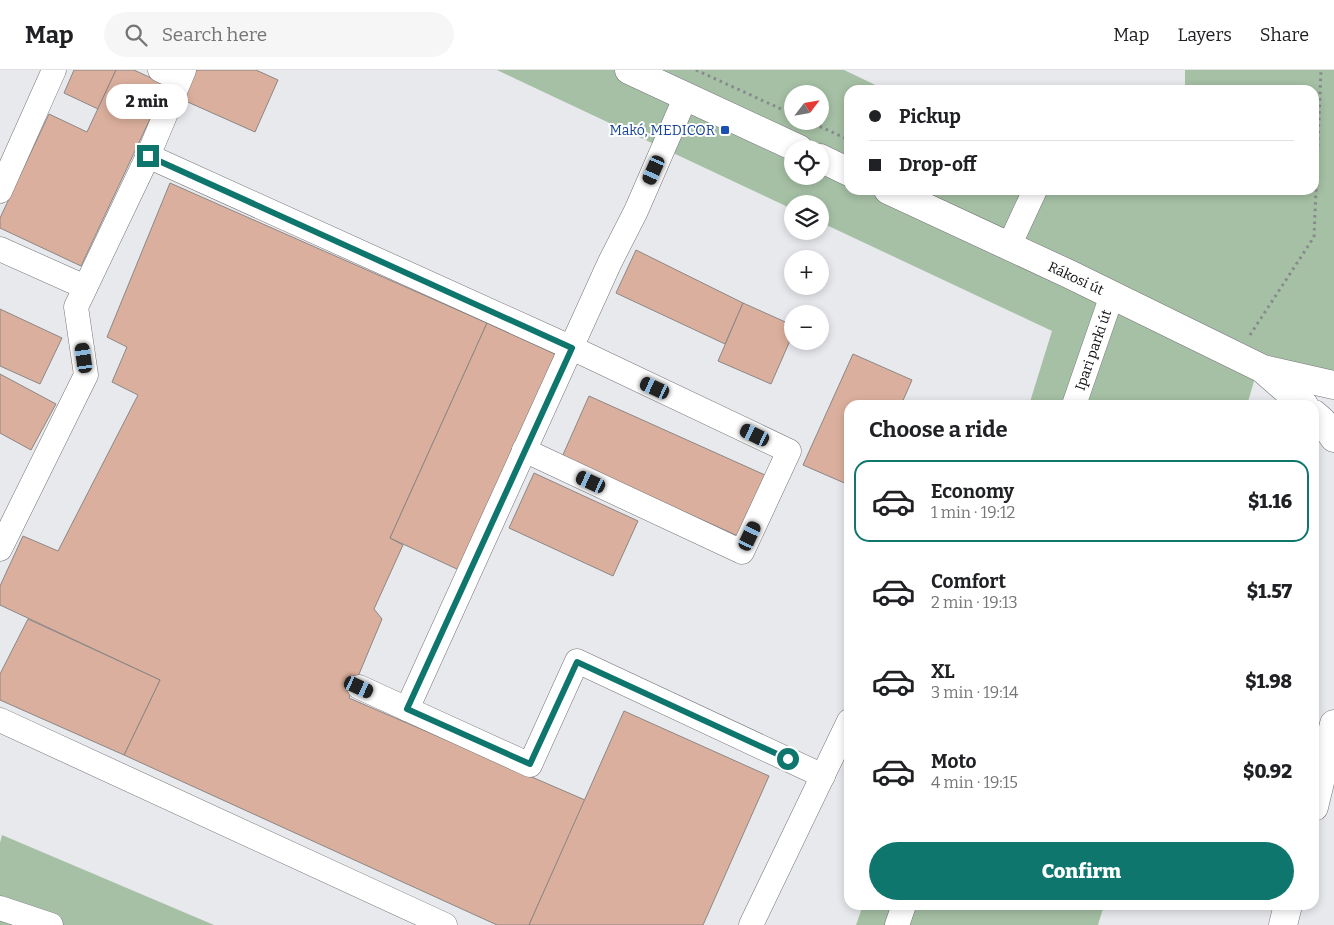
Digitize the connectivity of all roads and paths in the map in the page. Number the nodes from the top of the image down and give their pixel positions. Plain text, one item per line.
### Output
1 (54, 70) edge
2 (629, 70) edge
3 (696, 70) edge
4 (1321, 70) edge
5 (174, 73) edge
6 (686, 96) junction
7 (784, 110) edge
8 (1319, 118) edge
9 (827, 130) edge
10 (844, 138) edge
11 (784, 142) edge
12 (148, 156) junction
13 (829, 162) edge
14 (844, 170) edge
15 (0, 191) edge
16 (899, 195) edge
17 (1033, 195) edge
18 (1316, 195) edge
19 (1009, 246) junction
20 (0, 249) edge
21 (85, 287) junction
22 (1112, 295) junction
23 (572, 348) junction
24 (1236, 357) junction
25 (1263, 369) junction
26 (1334, 385) edge
27 (1076, 400) edge
28 (1298, 400) edge
29 (1319, 418) edge
30 (1334, 438) edge
31 (524, 450) junction
32 (0, 549) edge
33 (359, 687) dead end
34 (407, 709) junction
35 (0, 720) edge
36 (1334, 724) edge
37 (844, 732) edge
38 (823, 776) junction
39 (1319, 787) edge
40 (0, 908) edge
41 (902, 910) edge
42 (1287, 910) edge
43 (50, 925) edge
44 (446, 925) edge
45 (751, 925) edge
46 (897, 925) edge
47 (1283, 925) edge

1 - 15 street
2 - 6 main road
3 - 7 path
4 - 8 path
5 - 12 street
6 - 11 main road
6 - 23 street
9 - 10 path
12 - 21 street
12 - 23 street
13 - 14 main road
16 - 19 main road, Rákosi út
17 - 19 street
18 - 24 path
19 - 22 main road, Rákosi út
20 - 21 street
21 - 32 street
22 - 24 main road, Rákosi út
22 - 27 street, Ipari parki út
23 - 31 street
23 - 31 street
24 - 25 main road, Rákosi út
25 - 26 main road, Rákosi út
25 - 28 main road, Rákosi út
29 - 30 main road
31 - 34 street
33 - 34 street
34 - 38 street
35 - 44 street
36 - 39 main road
37 - 38 street
38 - 45 street
40 - 43 street
41 - 46 street
42 - 47 main road

